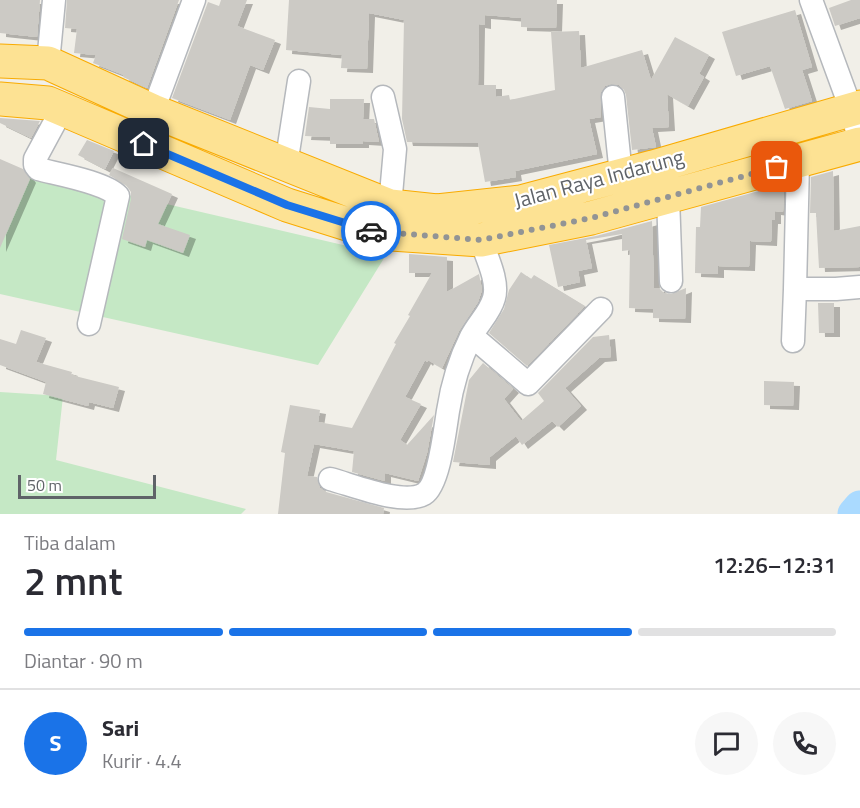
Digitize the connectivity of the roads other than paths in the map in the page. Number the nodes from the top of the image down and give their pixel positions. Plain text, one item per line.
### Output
1 (54, 0) edge
2 (194, 0) edge
3 (820, 2) edge
4 (0, 61) edge
5 (48, 63) junction
6 (299, 81) dead end
7 (383, 97) dead end
8 (613, 98) dead end
9 (0, 99) edge
10 (855, 108) edge
11 (62, 109) junction
12 (153, 111) junction
13 (860, 143) edge
14 (798, 162) junction
15 (286, 165) junction
16 (621, 175) junction
17 (668, 196) junction
18 (390, 206) junction
19 (481, 240) junction
20 (672, 281) dead end
21 (860, 287) edge
22 (795, 289) junction
23 (601, 309) dead end
24 (89, 324) dead end
25 (471, 336) junction
26 (793, 341) dead end
27 (330, 479) dead end

1 - 5 street
2 - 12 street
3 - 10 street
4 - 5 highway, Jalan Raya Indarung
5 - 12 highway, Jalan Raya Indarung
6 - 15 street
7 - 18 street
8 - 16 street
9 - 11 highway, Jalan Raya Indarung
10 - 13 street
10 - 16 highway, Jalan Raya Indarung
11 - 19 highway, Jalan Raya Indarung
11 - 24 street
12 - 15 highway, Jalan Raya Indarung
13 - 14 highway, Jalan Raya Indarung
14 - 17 highway, Jalan Raya Indarung
14 - 22 street
15 - 18 highway, Jalan Raya Indarung
16 - 18 highway, Jalan Raya Indarung
17 - 19 highway, Jalan Raya Indarung
17 - 20 street
19 - 25 street
21 - 22 street
22 - 26 street
23 - 25 street
25 - 27 street

